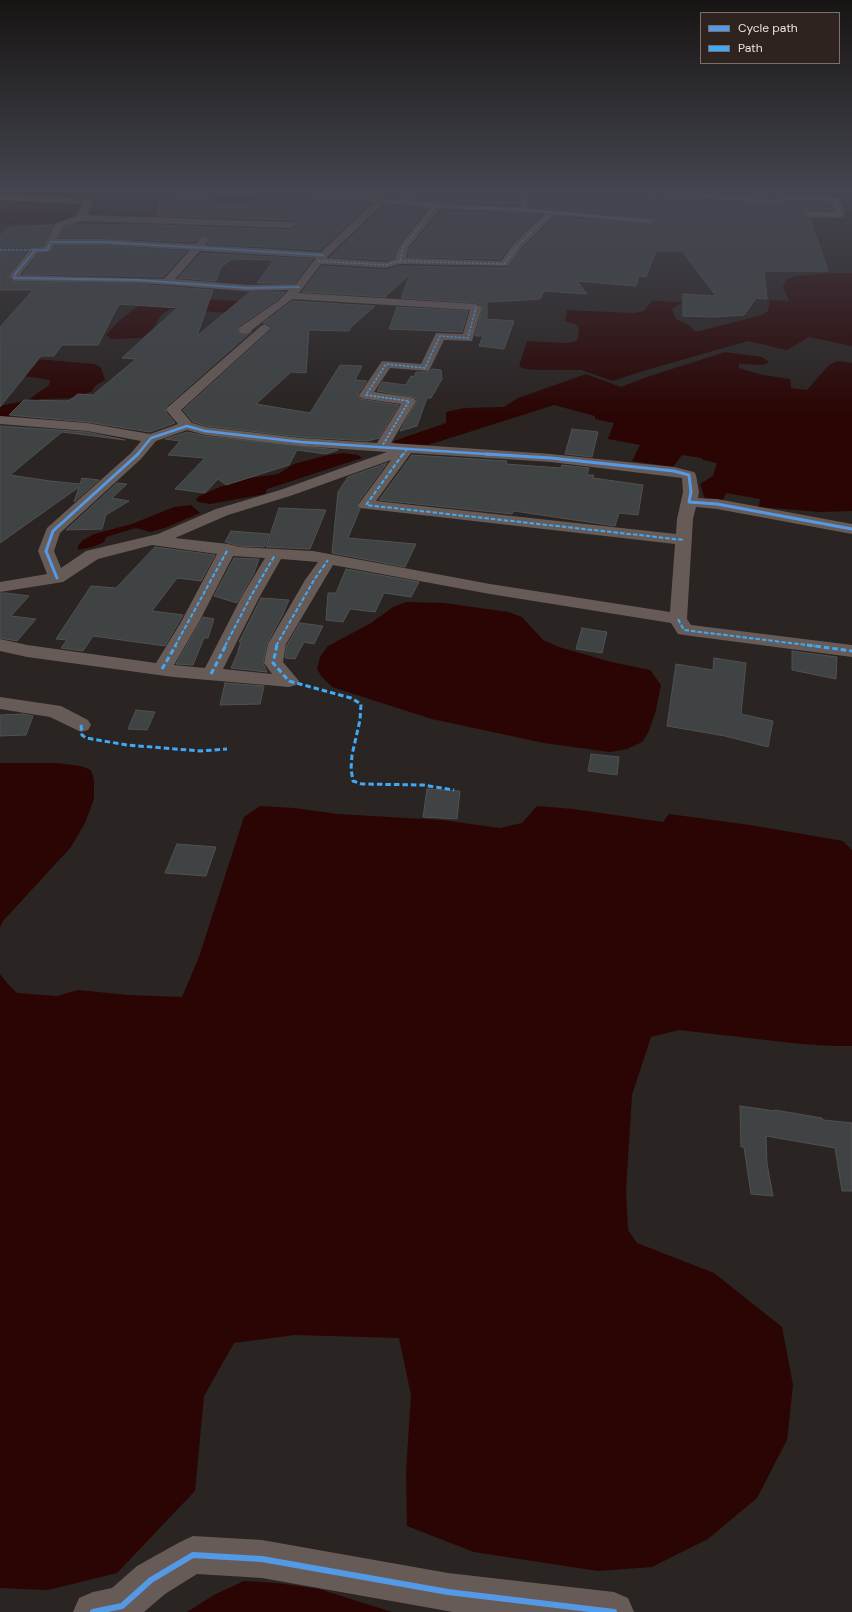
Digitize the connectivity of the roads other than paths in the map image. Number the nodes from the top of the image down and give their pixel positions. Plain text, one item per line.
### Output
1 (23, 264) edge
2 (184, 264) edge
3 (315, 264) edge
4 (379, 264) edge
5 (389, 264) edge
6 (168, 282) junction
7 (294, 291) junction
8 (265, 328) dead end
9 (244, 330) dead end
10 (0, 420) edge
11 (187, 426) junction
12 (151, 438) junction
13 (381, 448) junction
14 (407, 449) junction
15 (689, 502) junction
16 (852, 528) edge
17 (152, 540) junction
18 (684, 540) junction
19 (228, 549) junction
20 (275, 555) junction
21 (328, 560) junction
22 (57, 578) junction
23 (0, 587) edge
24 (678, 619) junction
25 (0, 645) edge
26 (852, 651) edge
27 (162, 669) junction
28 (211, 674) junction
29 (0, 703) edge
30 (81, 724) dead end
31 (93, 1612) edge
32 (614, 1612) edge

1 - 6 street
2 - 6 street
3 - 7 street
4 - 5 street
6 - 7 street
7 - 9 street
7 - 13 street
8 - 11 street
10 - 12 street
11 - 12 street
11 - 13 street
12 - 22 street
13 - 14 street
14 - 15 street
14 - 17 street
14 - 18 street
15 - 16 street
15 - 18 street
17 - 19 street
17 - 22 street
18 - 24 street
19 - 20 street
19 - 27 street
20 - 21 street
20 - 28 street
21 - 24 street
21 - 28 street
22 - 23 street
24 - 26 street
25 - 27 street
27 - 28 street
29 - 30 street
31 - 32 street

